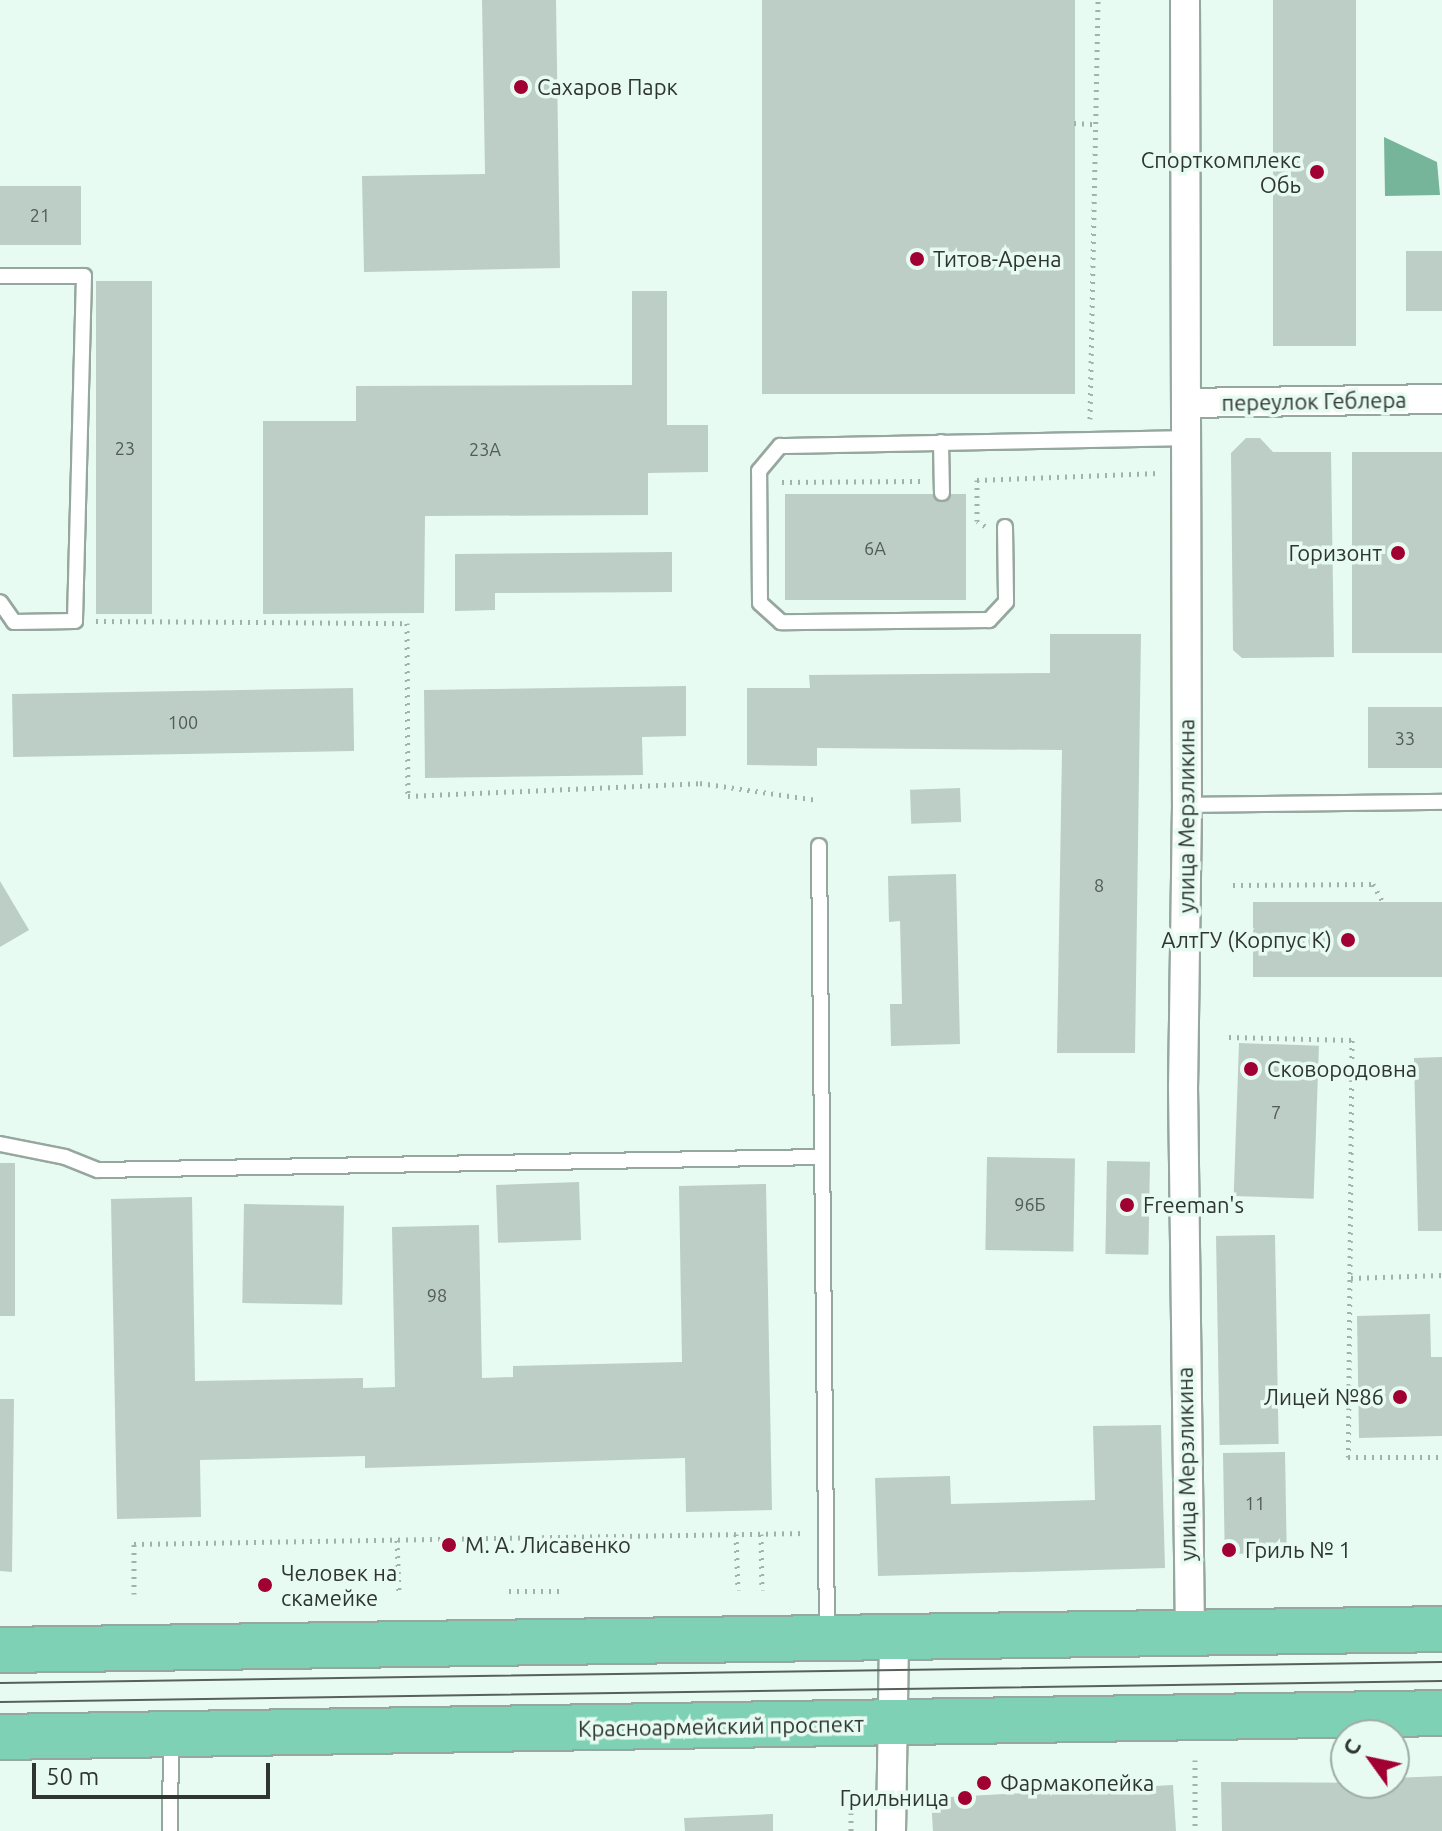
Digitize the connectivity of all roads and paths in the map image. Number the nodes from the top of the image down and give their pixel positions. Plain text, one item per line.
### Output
1 (1098, 0) edge
2 (1185, 0) edge
3 (1074, 123) dead end
4 (1096, 124) junction
5 (0, 276) edge
6 (1442, 399) edge
7 (1186, 403) junction
8 (1184, 438) junction
9 (1089, 440) junction
10 (941, 442) junction
11 (1185, 473) junction
12 (977, 480) junction
13 (759, 482) junction
14 (942, 487) junction
15 (977, 496) dead end
16 (1005, 527) dead end
17 (0, 602) edge
18 (75, 621) junction
19 (817, 800) dead end
20 (1442, 802) edge
21 (1187, 805) junction
22 (819, 846) dead end
23 (1233, 885) dead end
24 (1383, 902) dead end
25 (1229, 1037) dead end
26 (0, 1144) edge
27 (821, 1157) junction
28 (1442, 1275) edge
29 (1351, 1278) junction
30 (1442, 1457) edge
31 (827, 1532) junction
32 (736, 1534) junction
33 (761, 1534) junction
34 (397, 1540) junction
35 (738, 1590) dead end
36 (762, 1590) dead end
37 (509, 1591) dead end
38 (565, 1591) dead end
39 (399, 1592) dead end
40 (134, 1594) dead end
41 (1442, 1629) edge
42 (1190, 1633) junction
43 (894, 1637) junction
44 (827, 1638) junction
45 (0, 1650) edge
46 (1442, 1713) edge
47 (893, 1723) junction
48 (171, 1736) junction
49 (0, 1737) edge
50 (1195, 1760) dead end
51 (851, 1797) dead end
52 (170, 1831) edge
53 (851, 1831) edge
54 (891, 1831) edge
55 (1195, 1831) edge

1 - 4 path
2 - 7 street, улица Мерзликина
3 - 4 path
4 - 9 path
5 - 18 lane
6 - 7 street, переулок Геблера
7 - 8 street, улица Мерзликина
8 - 9 lane
8 - 11 street, улица Мерзликина
9 - 10 lane
10 - 13 lane
10 - 14 lane
11 - 12 path
11 - 21 street, улица Мерзликина
12 - 14 path
12 - 15 path
13 - 14 path
13 - 16 lane
17 - 18 lane
18 - 19 path
20 - 21 lane
21 - 42 street, улица Мерзликина
22 - 27 lane
23 - 24 path
25 - 29 path
26 - 27 lane
27 - 31 lane
28 - 29 path
29 - 30 path
31 - 33 path
31 - 44 lane
32 - 33 path
32 - 34 path
32 - 35 path
33 - 36 path
34 - 39 path
34 - 40 path
37 - 38 path
41 - 42 main road
42 - 43 main road
43 - 44 main road
43 - 47 street
44 - 45 main road
46 - 47 main road, Красноармейский проспект
47 - 48 main road, Красноармейский проспект
47 - 54 street
48 - 49 main road, Красноармейский проспект
48 - 52 lane
50 - 55 path
51 - 53 path

